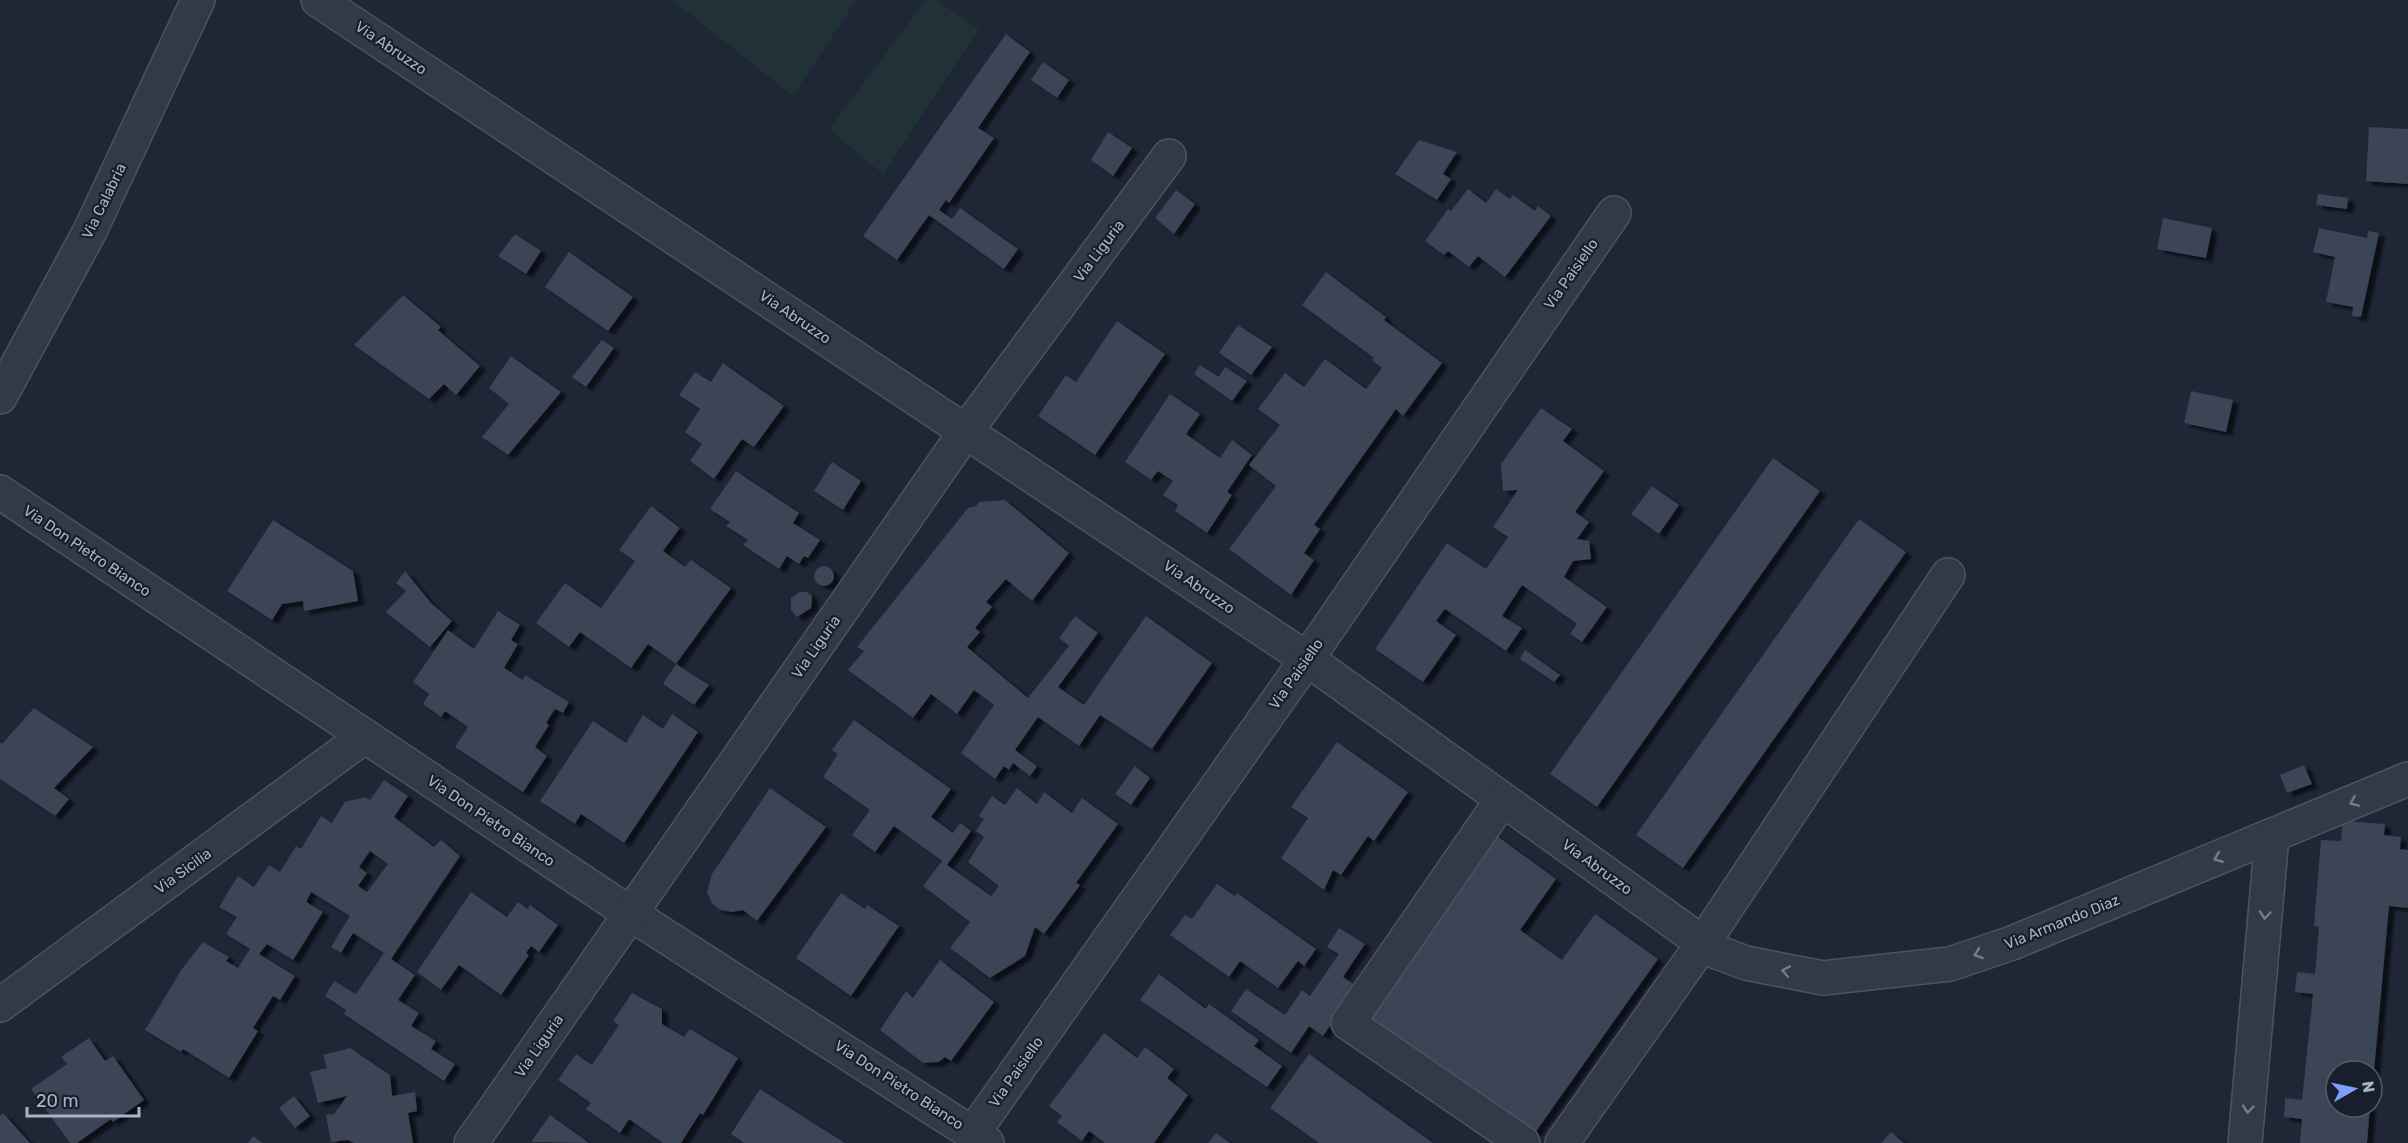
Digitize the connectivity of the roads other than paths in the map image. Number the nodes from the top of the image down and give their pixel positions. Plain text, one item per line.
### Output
1 (198, 0) edge
2 (318, 0) edge
3 (1169, 156) dead end
4 (1614, 213) dead end
5 (0, 397) edge
6 (966, 431) junction
7 (0, 492) edge
8 (1947, 575) dead end
9 (1306, 659) junction
10 (365, 736) junction
11 (2408, 779) edge
12 (1502, 800) junction
13 (2272, 836) junction
14 (631, 914) junction
15 (1702, 943) junction
16 (0, 1005) edge
17 (980, 1138) edge
18 (471, 1143) edge
19 (1523, 1143) edge
20 (1562, 1143) edge
21 (2245, 1143) edge

1 - 5 street, Via Calabria
2 - 6 street, Via Abruzzo
3 - 6 street, Via Liguria
4 - 9 street, Via Paisiello
6 - 9 street, Via Abruzzo
6 - 14 street, Via Liguria
7 - 10 street, Via Don Pietro Bianco
8 - 15 street
9 - 12 street, Via Abruzzo
9 - 17 street, Via Paisiello
10 - 14 street, Via Don Pietro Bianco
10 - 16 street, Via Sicilia
11 -> 13 street, Via Armando Diaz
12 - 15 street, Via Abruzzo
12 - 19 street
13 -> 15 street, Via Armando Diaz
13 -> 21 street
14 - 17 street, Via Don Pietro Bianco
14 - 18 street, Via Liguria
15 - 20 street

